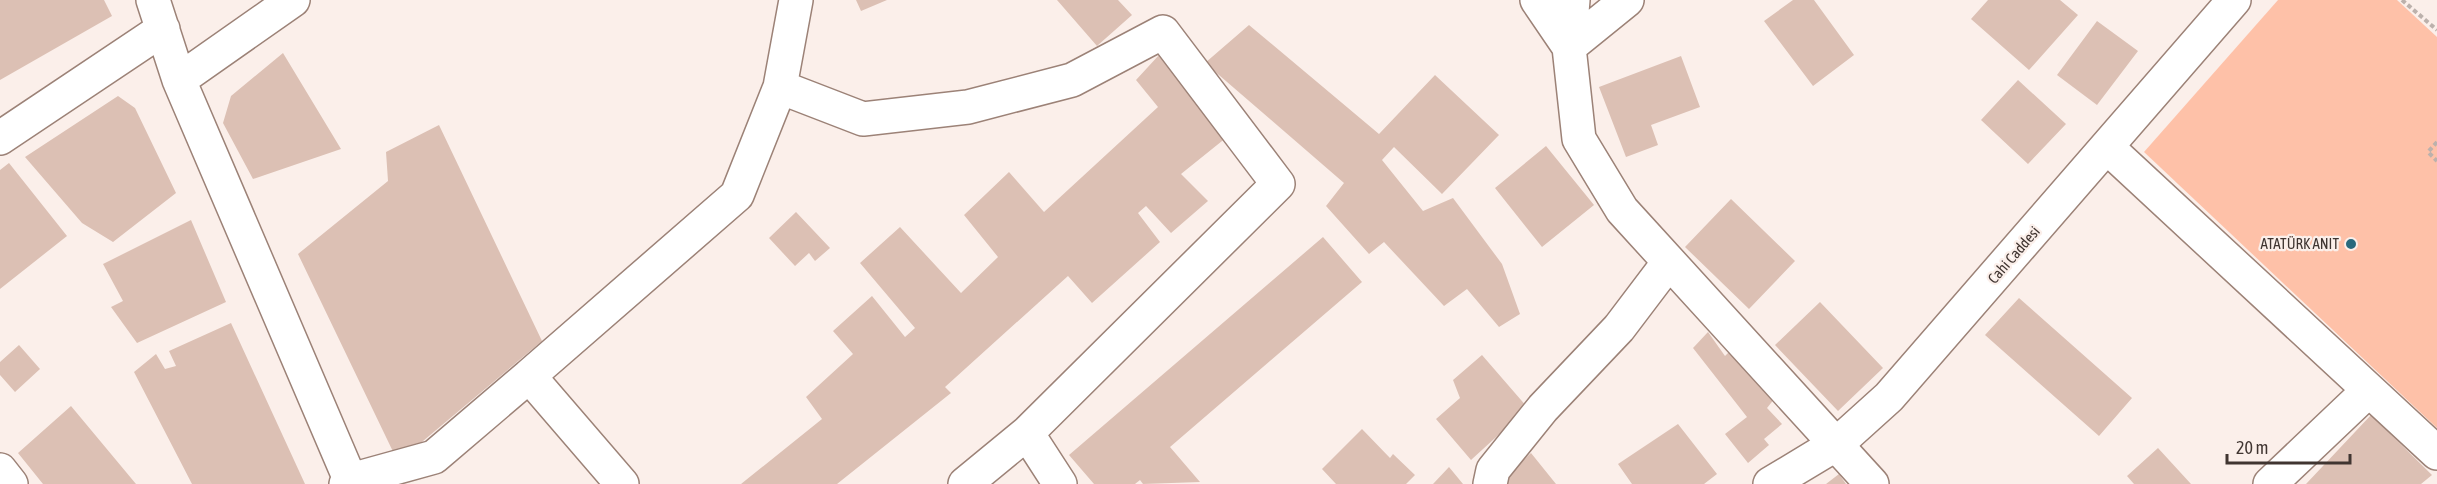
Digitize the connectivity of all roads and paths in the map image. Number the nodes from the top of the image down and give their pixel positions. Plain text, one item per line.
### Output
1 (293, 0) edge
2 (796, 0) edge
3 (1537, 0) edge
4 (1573, 0) edge
5 (1627, 0) edge
6 (2234, 0) edge
7 (2402, 0) edge
8 (158, 14) edge
9 (2437, 30) edge
10 (1569, 47) junction
11 (179, 80) junction
12 (780, 87) junction
13 (0, 138) edge
14 (2437, 142) edge
15 (2108, 148) junction
16 (2437, 161) edge
17 (1669, 262) junction
18 (529, 376) junction
19 (2368, 390) junction
20 (1027, 433) junction
21 (1838, 443) junction
22 (2437, 453) edge
23 (0, 470) edge
24 (350, 483) edge
25 (11, 484) edge
26 (622, 484) edge
27 (965, 484) edge
28 (1060, 484) edge
29 (1490, 484) edge
30 (1770, 484) edge
31 (1872, 484) edge
32 (2270, 484) edge

1 - 11 street
2 - 12 street
3 - 10 street
4 - 10 street
5 - 10 street
6 - 15 street, Cahi Caddesi
7 - 9 path
8 - 11 street
8 - 13 street
10 - 17 street
11 - 24 street
12 - 18 street
12 - 20 street
14 - 16 path
15 - 19 street
15 - 21 street, Cahi Caddesi
17 - 21 street
17 - 29 street
18 - 24 street
18 - 26 street
19 - 22 street
19 - 32 street
20 - 27 street
20 - 28 street
21 - 30 street, Cahi Caddesi
21 - 31 street
23 - 25 street

